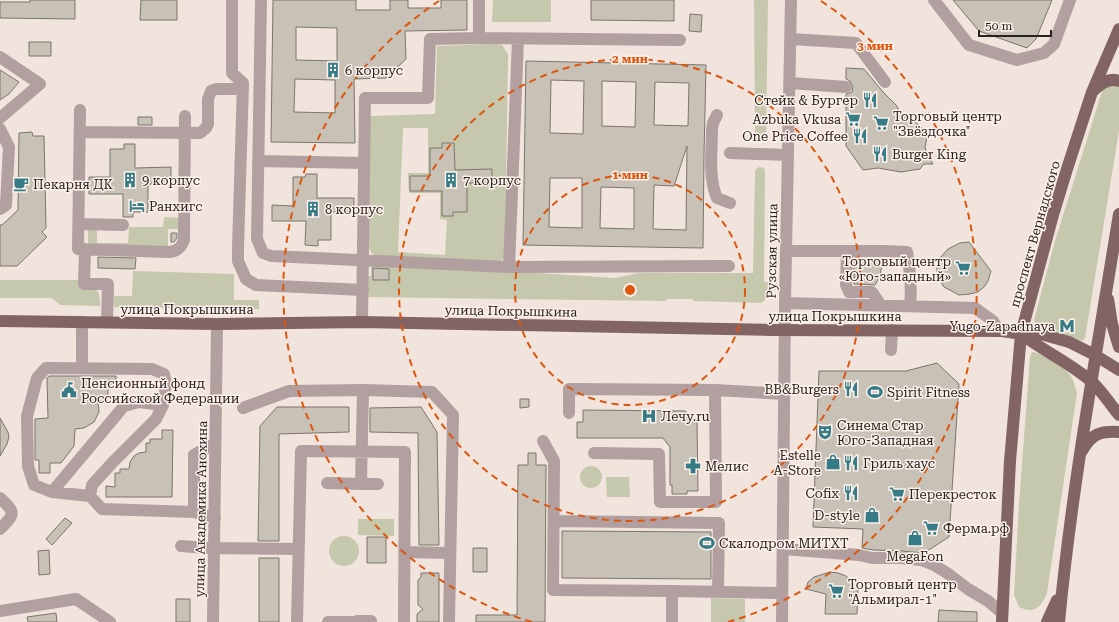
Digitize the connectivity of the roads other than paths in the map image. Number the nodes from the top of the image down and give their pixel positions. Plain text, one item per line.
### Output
1 (232, 0) edge
2 (261, 0) edge
3 (479, 0) edge
4 (791, 0) edge
5 (934, 0) edge
6 (1070, 0) edge
7 (1119, 29) edge
8 (479, 38) junction
9 (518, 39) junction
10 (791, 39) junction
11 (680, 40) dead end
12 (0, 57) edge
13 (1119, 81) edge
14 (885, 82) dead end
15 (790, 83) junction
16 (846, 87) dead end
17 (242, 89) junction
18 (1092, 92) junction
19 (80, 110) dead end
20 (716, 115) dead end
21 (185, 116) dead end
22 (0, 118) edge
23 (0, 129) edge
24 (80, 132) junction
25 (185, 133) junction
26 (730, 153) dead end
27 (788, 155) junction
28 (258, 161) junction
29 (364, 163) junction
30 (730, 203) dead end
31 (0, 209) edge
32 (1119, 214) edge
33 (79, 224) junction
34 (123, 225) dead end
35 (85, 249) junction
36 (847, 251) junction
37 (786, 252) junction
38 (362, 261) junction
39 (729, 266) dead end
40 (509, 267) junction
41 (1106, 286) junction
42 (363, 290) junction
43 (785, 303) junction
44 (878, 305) junction
45 (910, 306) junction
46 (0, 320) edge
47 (82, 322) junction
48 (107, 322) junction
49 (362, 322) junction
50 (217, 324) junction
51 (785, 330) junction
52 (892, 330) junction
53 (999, 331) junction
54 (1021, 334) junction
55 (1119, 347) edge
56 (890, 350) dead end
57 (1096, 355) junction
58 (82, 368) junction
59 (1119, 370) edge
60 (1091, 381) junction
61 (363, 390) junction
62 (715, 390) junction
63 (784, 394) junction
64 (162, 405) junction
65 (243, 408) dead end
66 (569, 413) dead end
67 (1119, 415) edge
68 (1119, 432) edge
69 (543, 441) dead end
70 (215, 444) junction
71 (362, 452) junction
72 (594, 453) dead end
73 (1079, 458) junction
74 (327, 483) dead end
75 (361, 484) junction
76 (378, 484) dead end
77 (52, 492) junction
78 (90, 496) junction
79 (0, 498) edge
80 (194, 512) junction
81 (214, 518) junction
82 (554, 521) junction
83 (0, 529) edge
84 (181, 546) dead end
85 (214, 548) junction
86 (298, 549) junction
87 (783, 549) junction
88 (404, 552) junction
89 (449, 553) junction
90 (1004, 588) junction
91 (1062, 590) junction
92 (672, 591) junction
93 (718, 592) junction
94 (782, 593) junction
95 (0, 611) edge
96 (1002, 618) edge
97 (371, 621) edge
98 (110, 622) edge
99 (213, 622) edge
100 (297, 622) edge
101 (328, 622) edge
102 (357, 622) edge
103 (404, 622) edge
104 (449, 622) edge
105 (672, 622) edge
106 (782, 622) edge
107 (1011, 622) edge
108 (1047, 622) edge
109 (1059, 622) edge

1 - 17 street
2 - 28 street
3 - 8 street
4 - 10 street, Рузская улица
5 - 6 street
7 - 18 main road, проспект Вернадского
8 - 9 street
8 - 29 street
9 - 11 street
9 - 40 street
10 - 14 street
10 - 15 street, Рузская улица
12 - 22 street
13 - 18 main road
15 - 16 street
15 - 27 street, Рузская улица
17 - 25 street
17 - 42 street
18 - 54 main road, проспект Вернадского
19 - 24 street
20 - 30 street
21 - 25 street
23 - 31 street
24 - 25 street
24 - 33 street
25 - 35 street
26 - 27 street
27 - 37 street, Рузская улица
28 - 29 street
28 - 38 street
29 - 38 street
32 - 41 main road
33 - 34 street
33 - 35 street
35 - 48 street
36 - 37 street
36 - 44 street
36 - 45 street
37 - 43 street, Рузская улица
38 - 40 street
38 - 42 street
39 - 40 street
41 - 55 main road
41 - 57 main road
42 - 49 street
43 - 44 street
43 - 51 street, Рузская улица
44 - 45 street
45 - 53 street
46 - 47 main road, улица Покрышкина
47 - 48 main road, улица Покрышкина
47 - 58 street
48 - 50 main road, улица Покрышкина
49 - 50 main road, улица Покрышкина
49 - 51 main road, улица Покрышкина
50 - 70 street, улица Академика Анохина
51 - 52 main road, улица Покрышкина
51 - 63 street, Рузская улица
52 - 53 main road, улица Покрышкина
52 - 56 street
53 - 54 main road, улица Покрышкина
54 - 57 main road, улица Покрышкина
54 - 60 main road
54 - 90 main road, проспект Вернадского
57 - 59 main road, улица Покрышкина
57 - 60 main road
58 - 64 street
58 - 77 street
60 - 67 main road
60 - 73 main road
61 - 65 street
61 - 71 street
61 - 89 street
62 - 63 street
62 - 66 street
62 - 72 street
63 - 87 street, Рузская улица
64 - 77 street
64 - 78 street
68 - 73 main road
69 - 82 street
70 - 80 street
70 - 81 street, улица Академика Анохина
71 - 75 street
71 - 86 street
71 - 88 street
73 - 91 main road
74 - 75 street
75 - 76 street
77 - 78 street
78 - 80 street
79 - 83 street
80 - 81 street
81 - 85 street, улица Академика Анохина
82 - 92 street
82 - 93 street
84 - 85 street
85 - 86 street
85 - 99 street, улица Академика Анохина
86 - 100 street
87 - 94 street, Рузская улица
87 - 96 street
88 - 89 street
88 - 103 street
89 - 104 street
90 - 96 main road, проспект Вернадского
90 - 107 main road
91 - 108 main road
91 - 109 main road
92 - 93 street
92 - 105 street
93 - 94 street
94 - 106 street, Рузская улица
95 - 98 street
97 - 102 street
101 - 102 street

